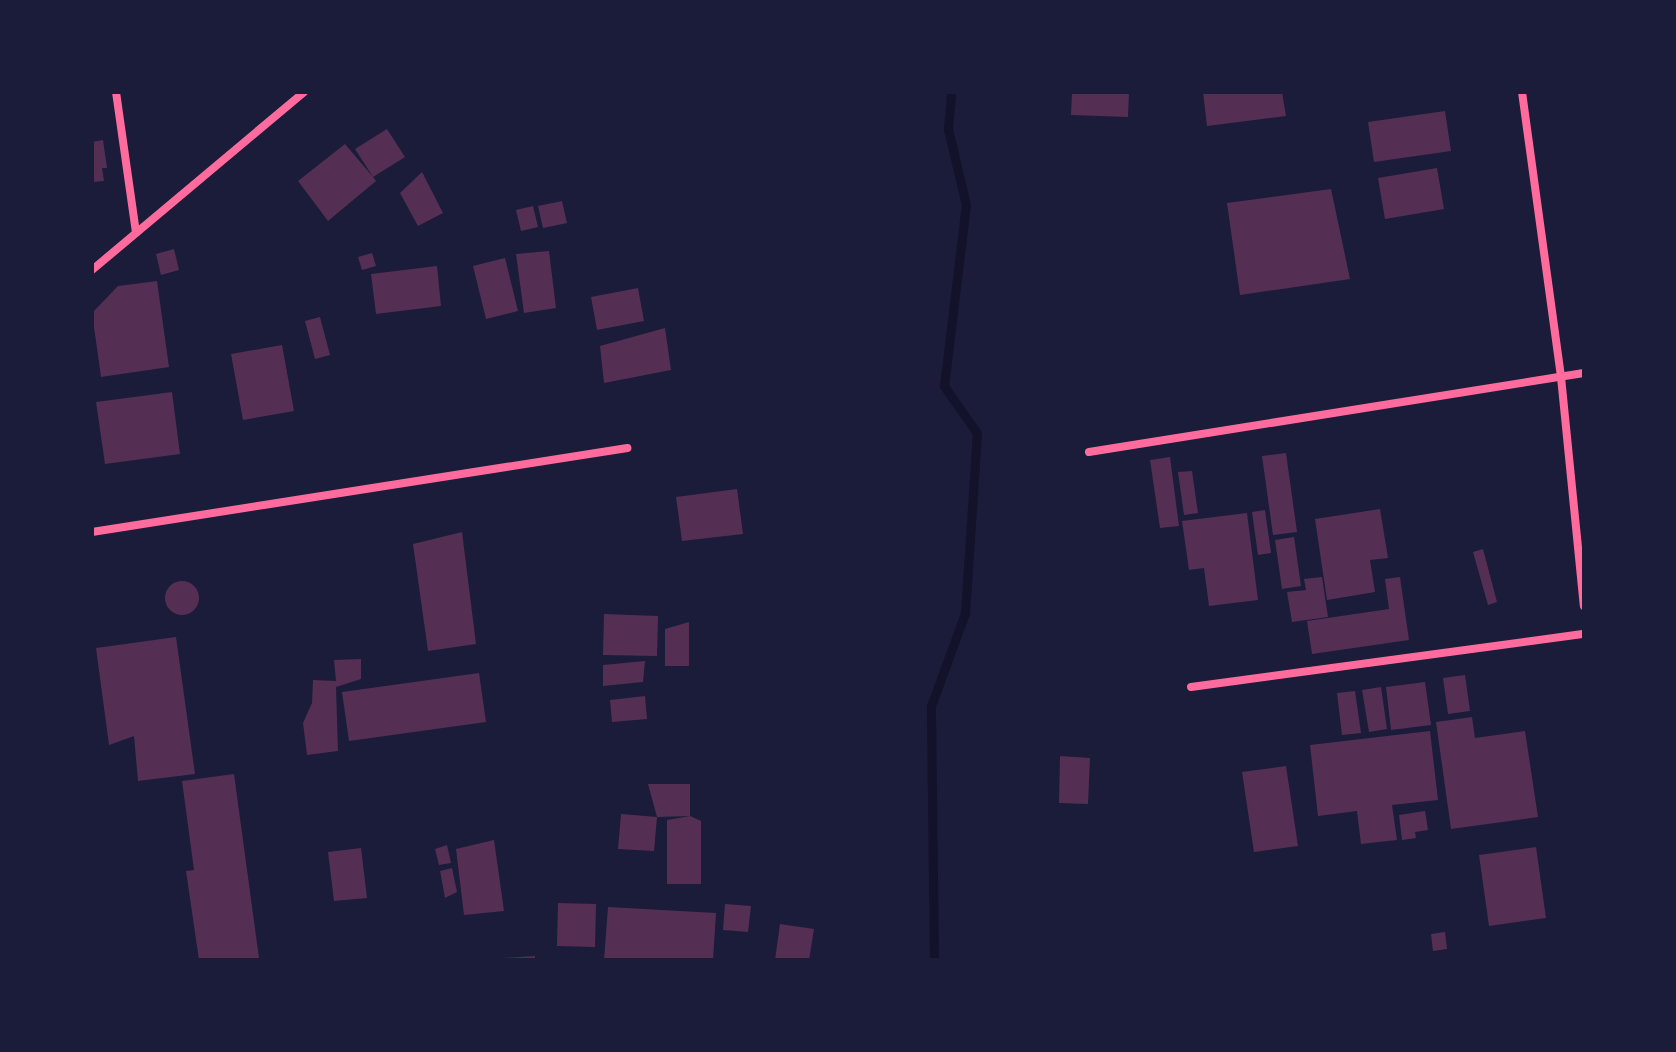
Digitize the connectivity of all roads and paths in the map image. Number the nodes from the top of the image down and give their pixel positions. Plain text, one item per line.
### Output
1 (116, 92) edge
2 (304, 92) edge
3 (1522, 92) edge
4 (136, 233) junction
5 (92, 270) edge
6 (1584, 373) edge
7 (1561, 377) junction
8 (627, 448) dead end
9 (1089, 452) dead end
10 (92, 532) edge
11 (1584, 606) edge
12 (1584, 634) edge
13 (1191, 687) dead end

1 - 4 street
2 - 4 street
3 - 7 street
4 - 5 street
6 - 7 street
7 - 9 street
7 - 11 street
8 - 10 street
12 - 13 street

